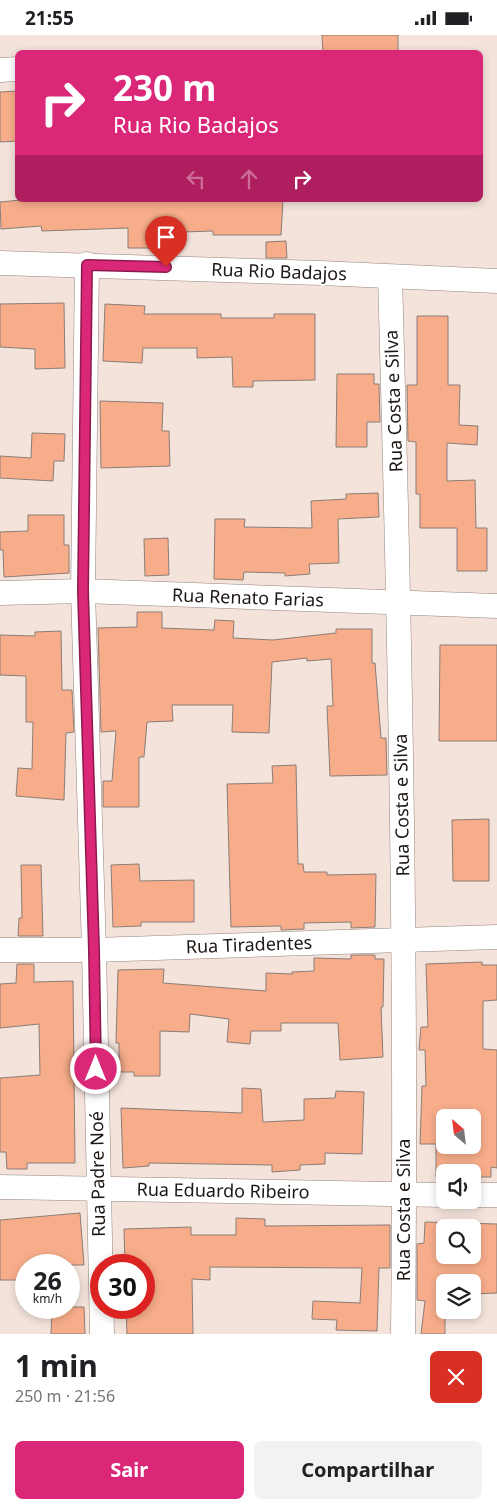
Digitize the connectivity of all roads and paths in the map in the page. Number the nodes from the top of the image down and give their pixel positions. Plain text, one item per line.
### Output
1 (15, 69) edge
2 (0, 70) edge
3 (0, 263) edge
4 (87, 265) junction
5 (390, 277) junction
6 (497, 281) edge
7 (83, 591) junction
8 (0, 593) edge
9 (399, 604) junction
10 (497, 605) edge
11 (497, 937) edge
12 (403, 939) junction
13 (0, 950) edge
14 (94, 950) junction
15 (0, 1187) edge
16 (97, 1187) junction
17 (405, 1195) junction
18 (436, 1195) edge
19 (481, 1195) edge
20 (497, 1195) edge
21 (102, 1334) edge
22 (403, 1334) edge

1 - 2 street
3 - 4 street, Rua Rio Badajos
4 - 5 street, Rua Rio Badajos
4 - 7 street, Rua Padre Noé
5 - 6 street, Rua Rio Badajos
5 - 9 street, Rua Costa e Silva
7 - 8 street, Rua Renato Farias
7 - 9 street, Rua Renato Farias
7 - 14 street, Rua Padre Noé
9 - 10 street, Rua Renato Farias
9 - 12 street, Rua Costa e Silva
11 - 12 street, Rua Tiradentes
12 - 14 street, Rua Tiradentes
12 - 17 street, Rua Costa e Silva
13 - 14 street, Rua Tiradentes
14 - 16 street, Rua Padre Noé
15 - 16 street, Rua Eduardo Ribeiro
16 - 17 street, Rua Eduardo Ribeiro
16 - 21 street, Rua Padre Noé
17 - 18 street, Rua Eduardo Ribeiro
17 - 22 street, Rua Costa e Silva
19 - 20 street

